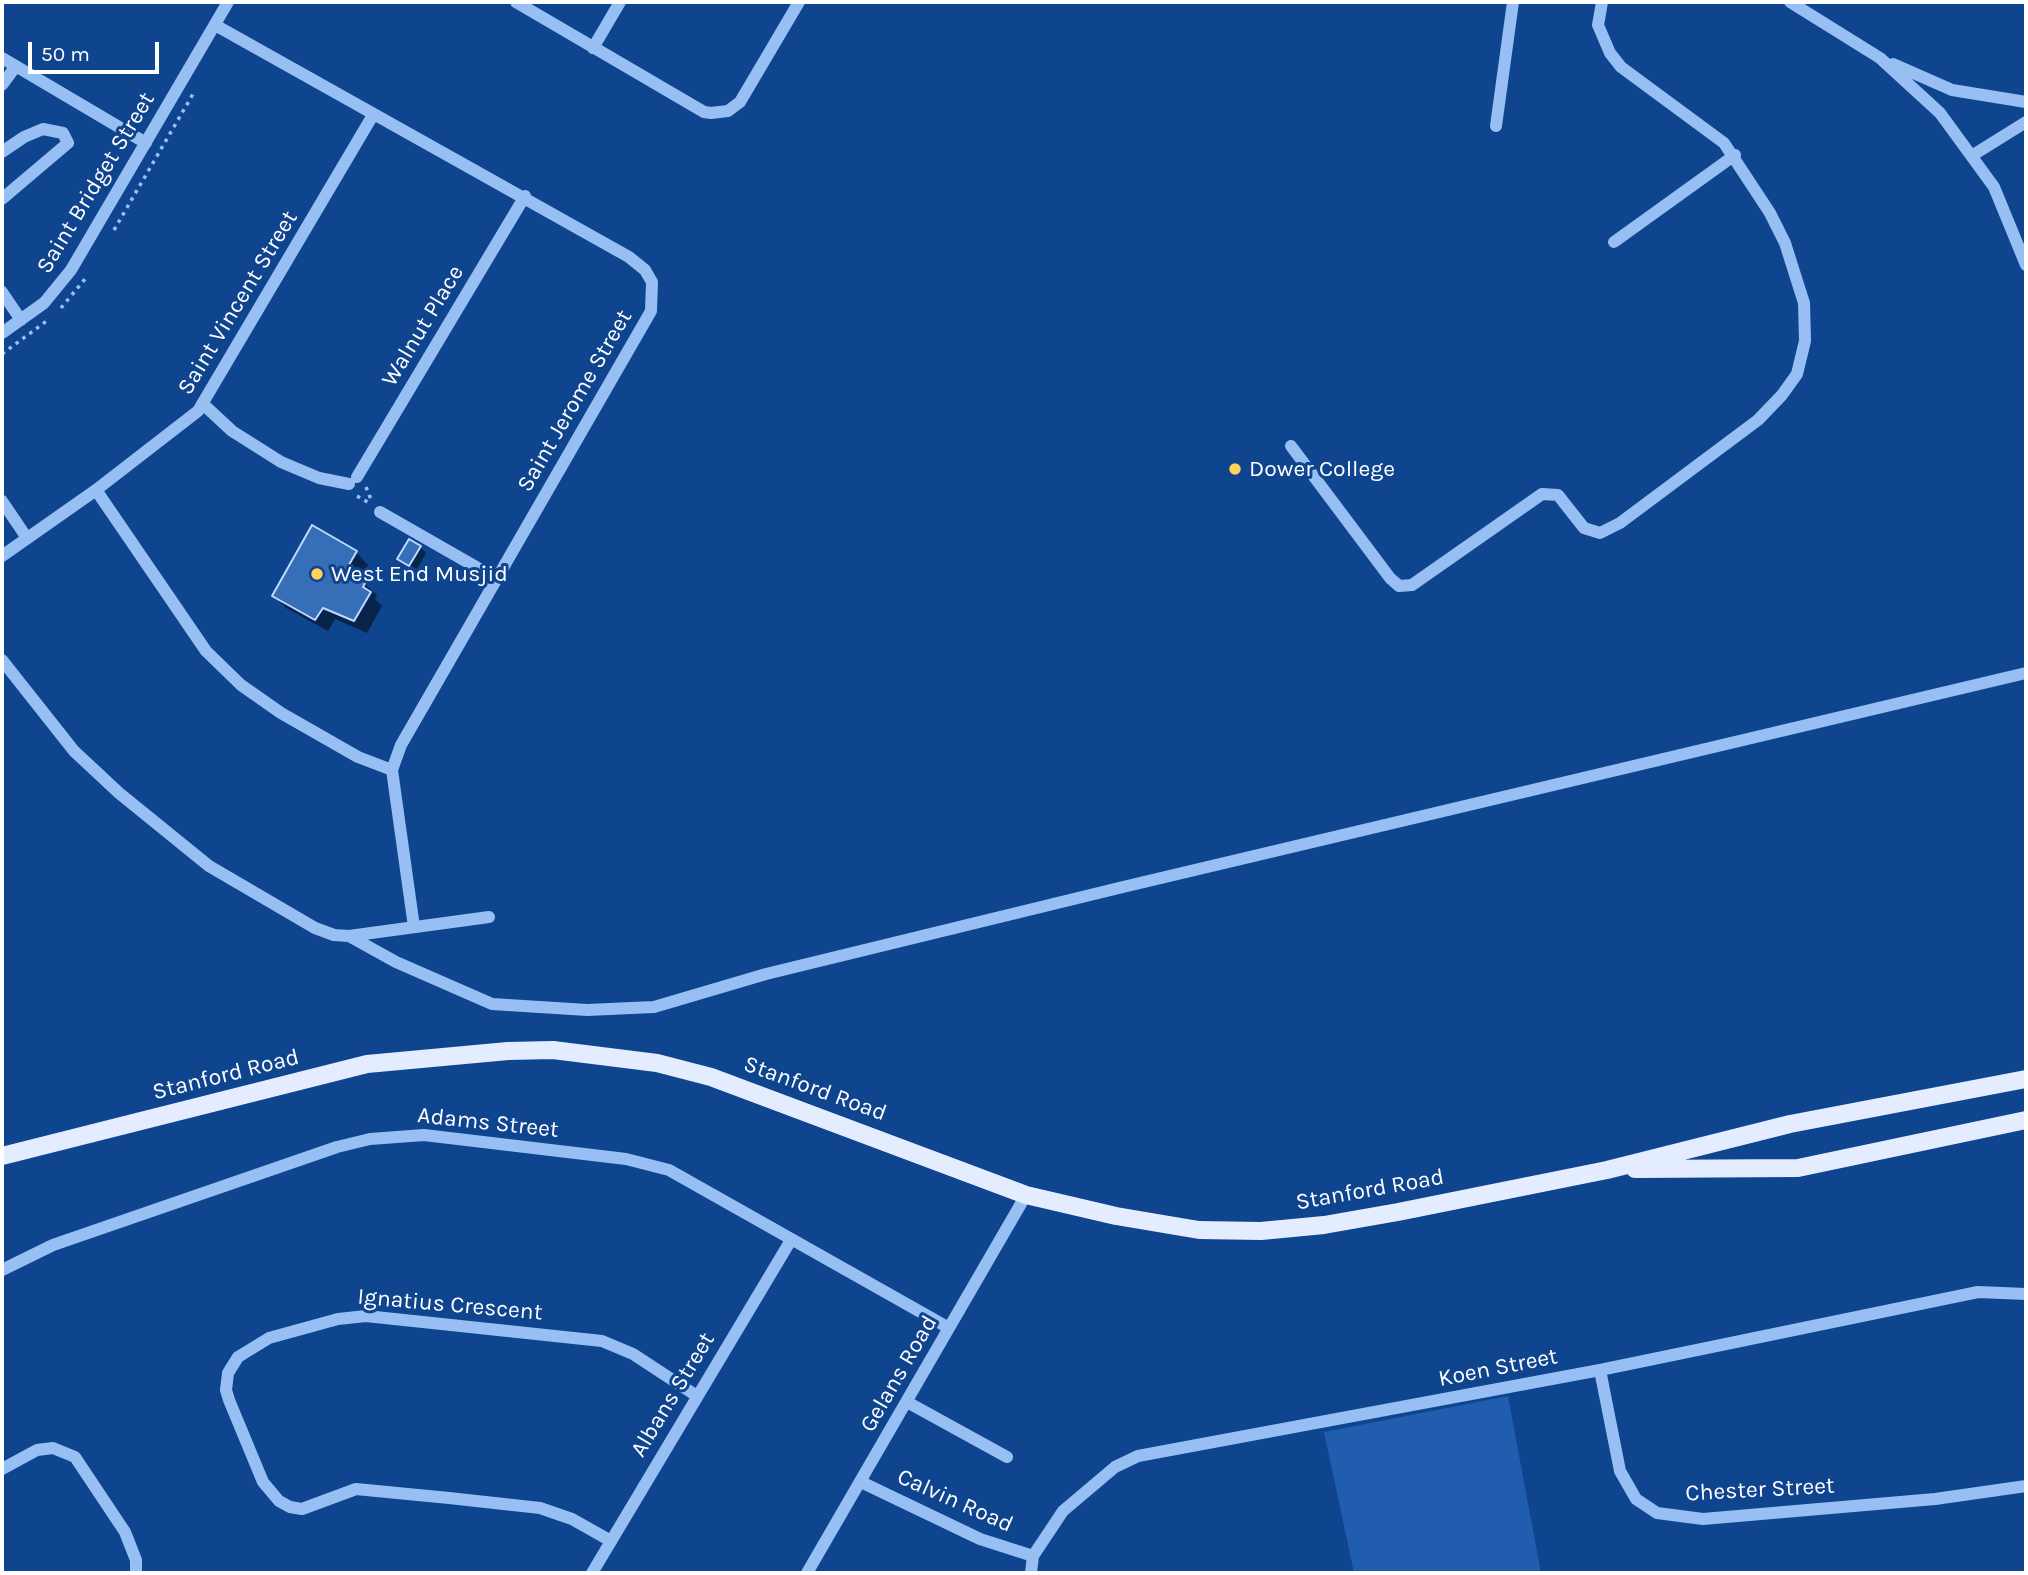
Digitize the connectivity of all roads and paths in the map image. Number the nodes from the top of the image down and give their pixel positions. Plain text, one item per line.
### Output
1 (228, 2) edge
2 (516, 2) edge
3 (620, 2) edge
4 (799, 2) edge
5 (1513, 2) edge
6 (1602, 2) edge
7 (1790, 2) edge
8 (215, 25) junction
9 (593, 48) junction
10 (2, 58) edge
11 (1880, 58) junction
12 (16, 66) junction
13 (2, 85) edge
14 (2026, 102) edge
15 (373, 115) junction
16 (2026, 122) edge
17 (1496, 125) dead end
18 (146, 142) junction
19 (2, 152) edge
20 (1735, 155) junction
21 (1973, 155) junction
22 (525, 196) junction
23 (2, 199) edge
24 (1614, 242) dead end
25 (2026, 265) edge
26 (2, 292) edge
27 (21, 320) junction
28 (2, 333) edge
29 (203, 404) junction
30 (1291, 446) dead end
31 (355, 483) junction
32 (96, 490) junction
33 (2, 501) edge
34 (376, 508) junction
35 (27, 538) junction
36 (2, 556) edge
37 (496, 579) junction
38 (2, 660) edge
39 (2026, 673) edge
40 (392, 770) junction
41 (489, 917) dead end
42 (414, 928) junction
43 (349, 936) junction
44 (2026, 1079) edge
45 (2026, 1120) edge
46 (2, 1156) edge
47 (1607, 1170) junction
48 (1026, 1195) junction
49 (791, 1240) junction
50 (2, 1270) edge
51 (2026, 1294) edge
52 (949, 1328) junction
53 (1600, 1370) junction
54 (696, 1396) junction
55 (907, 1402) junction
56 (1007, 1457) dead end
57 (2, 1469) edge
58 (862, 1482) junction
59 (2026, 1486) edge
60 (611, 1541) junction
61 (1033, 1556) junction
62 (136, 1573) edge
63 (592, 1573) edge
64 (807, 1573) edge
65 (1031, 1573) edge

1 - 8 street, Saint Bridget Street
2 - 9 street
3 - 9 street
4 - 9 street
5 - 17 street
6 - 20 street
7 - 11 street
8 - 15 street, Saint Jerome Street
8 - 18 street, Saint Bridget Street
10 - 12 street
11 - 14 street
11 - 21 street
12 - 13 street
12 - 18 street
15 - 22 street, Saint Jerome Street
15 - 29 street, Saint Vincent Street
16 - 21 street
18 - 27 street, Saint Bridget Street
19 - 23 street
20 - 24 street
20 - 30 street
21 - 25 street
22 - 31 street, Walnut Place
22 - 37 street, Saint Jerome Street
26 - 27 street
27 - 28 street, Saint Bridget Street
29 - 31 street
29 - 32 street, Saint Vincent Street
31 - 34 path
31 - 34 path
32 - 35 street, Saint Vincent Street
32 - 40 street
33 - 35 street
34 - 37 street
35 - 36 street, Saint Vincent Street
37 - 40 street, Saint Jerome Street
38 - 43 street
39 - 43 street
40 - 42 street
41 - 42 street
42 - 43 street
44 - 47 main road, Stanford Road
45 - 47 main road, Stanford Road
46 - 48 main road, Stanford Road
47 - 48 main road, Stanford Road
48 - 52 street, Gelans Road
49 - 50 street, Adams Street
49 - 52 street, Adams Street
49 - 54 street, Albans Street
51 - 53 street, Koen Street
52 - 55 street, Gelans Road
53 - 59 street, Chester Street
53 - 61 street, Koen Street
54 - 60 street, Albans Street
54 - 60 street, Ignatius Crescent
55 - 56 street
55 - 58 street, Gelans Road
57 - 62 street
58 - 61 street, Calvin Road
58 - 64 street, Gelans Road
60 - 63 street, Albans Street
61 - 65 street, Koen Street

